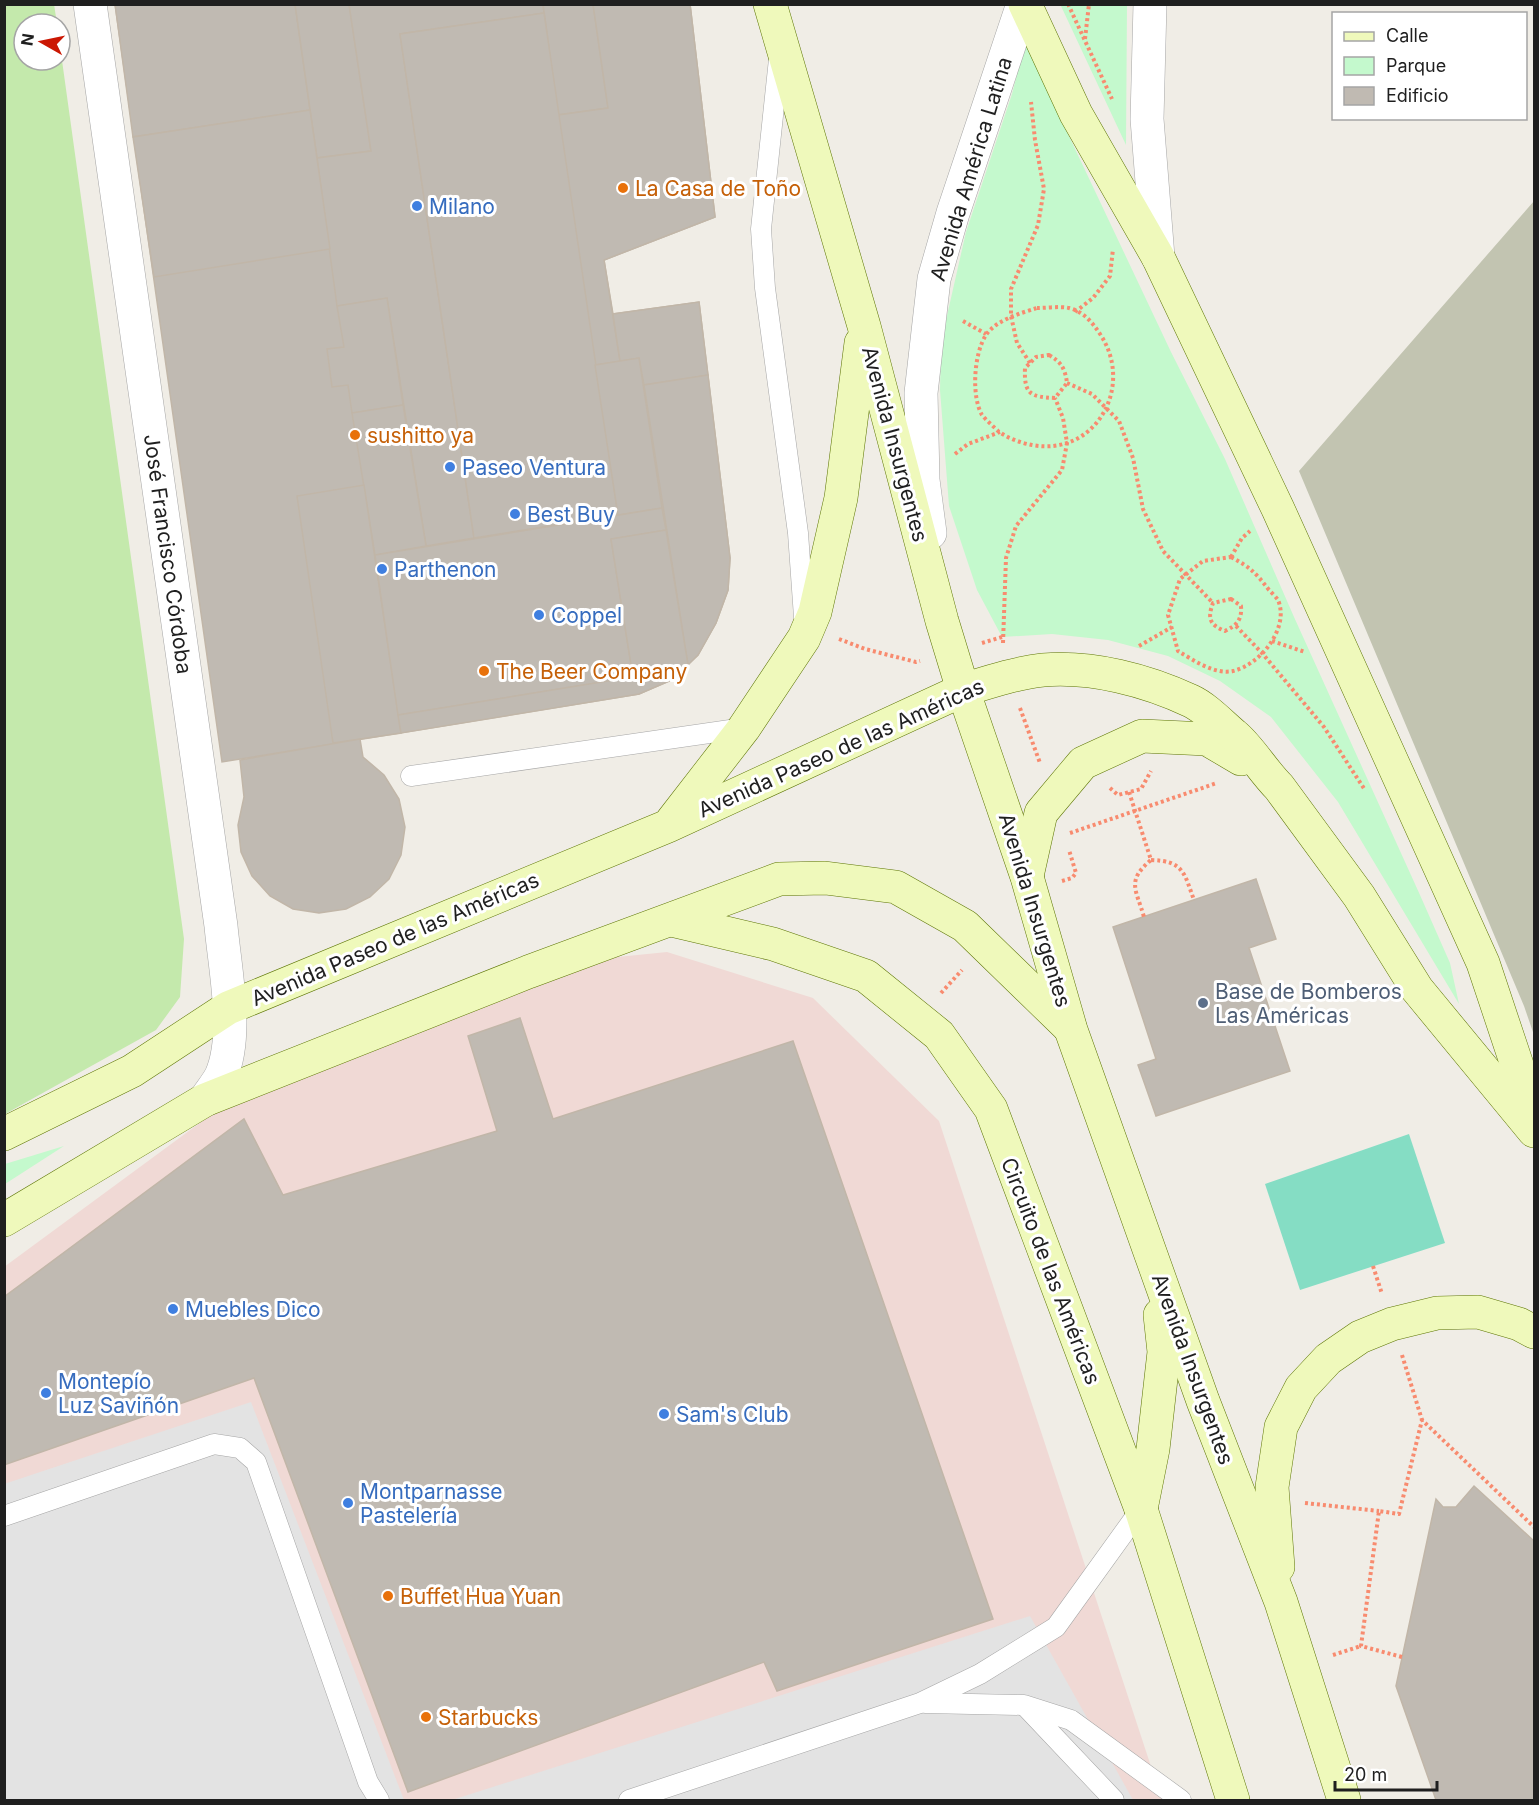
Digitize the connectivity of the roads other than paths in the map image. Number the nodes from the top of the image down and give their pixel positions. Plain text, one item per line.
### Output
1 (90, 4) edge
2 (770, 4) edge
3 (1024, 4) edge
4 (1150, 4) edge
5 (781, 44) junction
6 (1158, 257) junction
7 (864, 326) junction
8 (942, 621) junction
9 (806, 632) junction
10 (963, 690) junction
11 (744, 728) junction
12 (1264, 772) junction
13 (411, 776) dead end
14 (668, 826) junction
15 (1027, 877) junction
16 (671, 920) junction
17 (228, 1008) junction
18 (1071, 1030) junction
19 (205, 1100) junction
20 (1534, 1116) edge
21 (1534, 1131) edge
22 (4, 1134) edge
23 (4, 1220) edge
24 (1153, 1256) junction
25 (1534, 1332) edge
26 (1140, 1509) junction
27 (4, 1516) edge
28 (1281, 1602) junction
29 (920, 1703) junction
30 (1024, 1705) junction
31 (379, 1800) edge
32 (629, 1800) edge
33 (1114, 1800) edge
34 (1181, 1800) edge
35 (1233, 1800) edge
36 (1344, 1800) edge

1 - 17 street, José Francisco Córdoba
2 - 5 main road, Avenida Insurgentes
3 - 6 main road
3 - 8 street, Avenida América Latina
4 - 6 street
5 - 7 main road, Avenida Insurgentes
5 - 9 lane
6 - 20 main road
7 - 8 main road, Avenida Insurgentes
7 - 9 main road
8 - 10 main road, Avenida Insurgentes
9 - 11 main road
10 - 12 main road, Avenida Paseo de las Américas
10 - 14 main road, Avenida Paseo de las Américas
10 - 15 main road, Avenida Insurgentes
11 - 13 lane
11 - 14 main road
12 - 15 main road
12 - 21 main road, Avenida Paseo de las Américas
14 - 17 main road, Avenida Paseo de las Américas
15 - 18 main road, Avenida Insurgentes
16 - 18 main road
16 - 19 main road
16 - 26 main road, Circuito de las Américas
17 - 19 street, José Francisco Córdoba
17 - 22 main road, Avenida Paseo de las Américas
18 - 24 main road, Avenida Insurgentes
19 - 23 main road
24 - 26 main road
24 - 28 main road, Avenida Insurgentes
25 - 28 main road
26 - 29 lane
26 - 35 main road, Circuito de las Américas
27 - 31 lane
28 - 36 main road, Avenida Insurgentes
29 - 30 lane
29 - 32 lane
30 - 33 lane
30 - 34 lane

